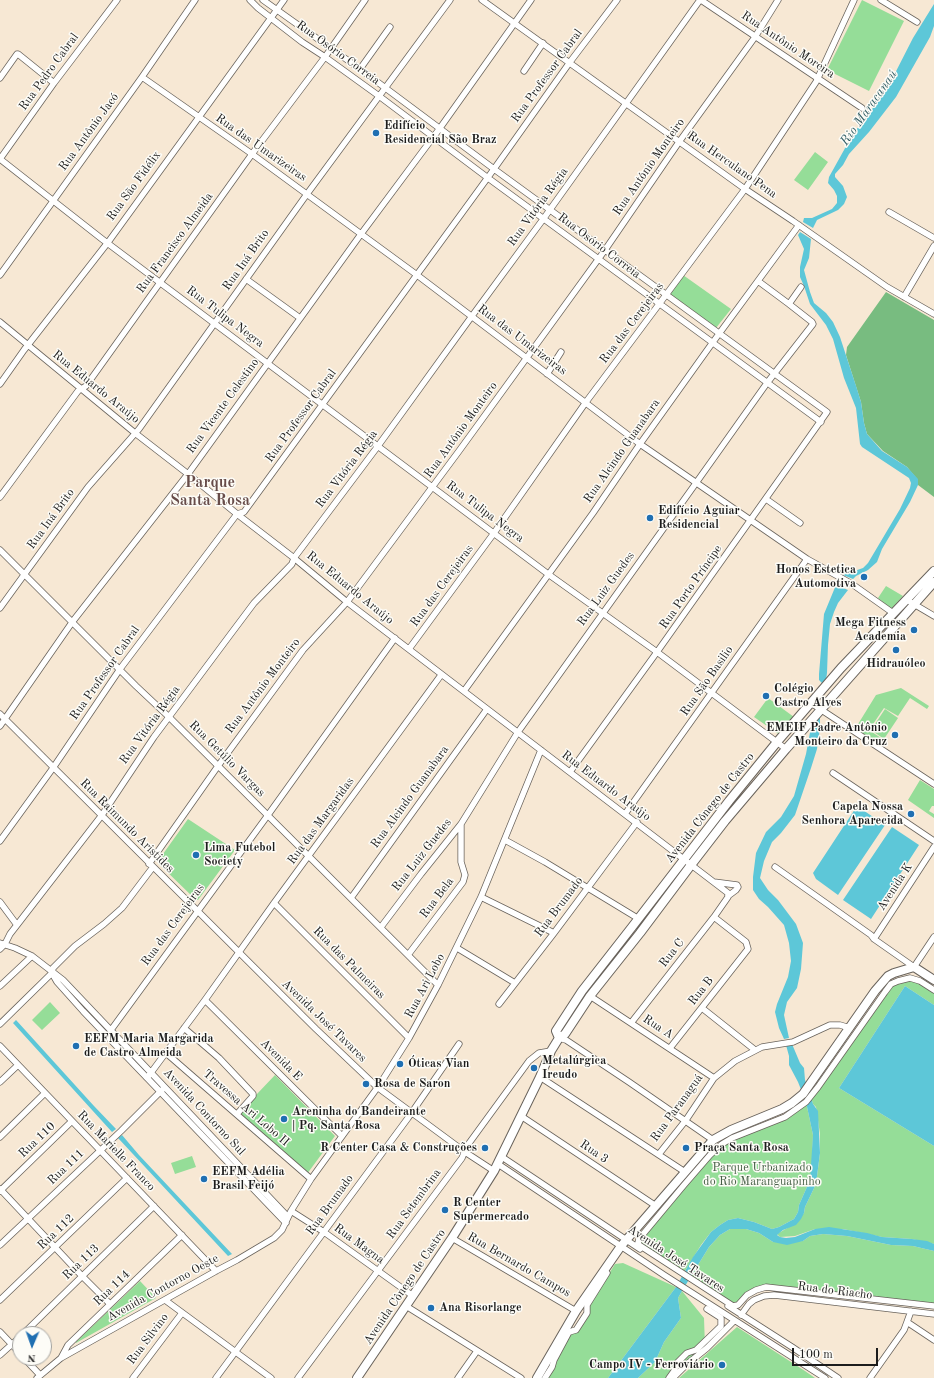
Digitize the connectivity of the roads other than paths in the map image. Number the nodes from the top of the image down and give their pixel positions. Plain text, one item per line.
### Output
1 (117, 0) edge
2 (194, 0) edge
3 (250, 0) edge
4 (263, 0) edge
5 (284, 0) edge
6 (365, 0) edge
7 (450, 0) edge
8 (482, 0) edge
9 (531, 0) edge
10 (617, 0) edge
11 (701, 0) edge
12 (778, 0) edge
13 (854, 0) edge
14 (882, 0) edge
15 (276, 10) junction
16 (271, 18) junction
17 (917, 22) dead end
18 (515, 23) junction
19 (390, 27) dead end
20 (755, 36) junction
21 (543, 43) junction
22 (331, 49) junction
23 (325, 56) junction
24 (570, 62) junction
25 (360, 69) junction
26 (524, 71) dead end
27 (142, 77) junction
28 (0, 78) edge
29 (818, 78) junction
30 (54, 83) junction
31 (385, 88) junction
32 (379, 96) junction
33 (626, 102) junction
34 (862, 108) dead end
35 (198, 117) junction
36 (440, 128) junction
37 (434, 136) junction
38 (679, 142) junction
39 (252, 154) junction
40 (0, 159) edge
41 (494, 170) junction
42 (488, 178) junction
43 (745, 189) junction
44 (307, 194) junction
45 (53, 201) junction
46 (550, 210) junction
47 (889, 212) dead end
48 (544, 218) junction
49 (801, 226) junction
50 (361, 234) junction
51 (934, 238) edge
52 (107, 242) junction
53 (934, 246) edge
54 (605, 250) junction
55 (598, 258) junction
56 (417, 275) junction
57 (0, 276) edge
58 (246, 279) junction
59 (758, 281) junction
60 (160, 282) junction
61 (802, 286) dead end
62 (667, 295) junction
63 (904, 297) junction
64 (660, 304) junction
65 (789, 304) junction
66 (934, 314) edge
67 (472, 316) junction
68 (300, 318) junction
69 (0, 322) edge
70 (215, 323) junction
71 (720, 333) junction
72 (713, 342) junction
73 (28, 346) junction
74 (561, 352) dead end
75 (526, 359) junction
76 (267, 363) junction
77 (775, 373) junction
78 (547, 374) junction
79 (767, 383) junction
80 (0, 384) edge
81 (80, 389) junction
82 (586, 402) junction
83 (324, 405) junction
84 (827, 413) joint
85 (821, 422) junction
86 (135, 433) junction
87 (640, 444) junction
88 (378, 446) junction
89 (188, 474) junction
90 (696, 483) junction
91 (433, 487) junction
92 (0, 497) edge
93 (766, 499) junction
94 (237, 514) junction
95 (751, 521) junction
96 (800, 523) dead end
97 (494, 533) junction
98 (0, 550) edge
99 (294, 558) junction
100 (807, 559) junction
101 (934, 571) edge
102 (25, 573) junction
103 (548, 574) junction
104 (934, 582) edge
105 (347, 602) junction
106 (910, 602) junction
107 (0, 608) edge
108 (893, 613) junction
109 (602, 614) junction
110 (934, 616) edge
111 (72, 621) junction
112 (395, 638) junction
113 (409, 649) junction
114 (657, 652) junction
115 (120, 669) junction
116 (442, 675) junction
117 (464, 691) junction
118 (712, 693) junction
119 (811, 703) junction
120 (487, 709) junction
121 (822, 709) junction
122 (0, 714) edge
123 (169, 717) junction
124 (5, 719) junction
125 (0, 726) edge
126 (518, 732) junction
127 (777, 742) junction
128 (786, 749) junction
129 (541, 750) junction
130 (218, 766) junction
131 (53, 768) junction
132 (570, 772) junction
133 (833, 773) dead end
134 (933, 782) edge
135 (625, 814) junction
136 (102, 815) junction
137 (268, 815) junction
138 (637, 822) junction
139 (461, 824) junction
140 (505, 840) junction
141 (0, 841) edge
142 (934, 841) edge
143 (934, 847) edge
144 (308, 857) junction
145 (688, 862) junction
146 (151, 865) junction
147 (775, 867) dead end
148 (714, 882) junction
149 (587, 888) junction
150 (728, 895) junction
151 (481, 897) junction
152 (351, 898) junction
153 (0, 902) edge
154 (274, 903) junction
155 (197, 910) junction
156 (714, 917) junction
157 (639, 919) junction
158 (17, 925) junction
159 (381, 927) junction
160 (632, 927) junction
161 (554, 933) junction
162 (640, 933) junction
163 (934, 937) edge
164 (874, 939) junction
165 (3, 944) edge
166 (457, 948) junction
167 (0, 949) edge
168 (239, 953) junction
169 (408, 955) junction
170 (32, 956) junction
171 (914, 967) junction
172 (52, 973) junction
173 (934, 980) edge
174 (515, 983) junction
175 (438, 985) junction
176 (0, 986) edge
177 (934, 990) edge
178 (582, 991) junction
179 (590, 996) junction
180 (205, 1000) junction
181 (499, 1004) dead end
182 (702, 1008) junction
183 (631, 1023) junction
184 (0, 1024) edge
185 (184, 1028) junction
186 (850, 1028) junction
187 (111, 1030) junction
188 (409, 1038) junction
189 (559, 1038) junction
190 (459, 1044) dead end
191 (0, 1046) edge
192 (670, 1048) junction
193 (754, 1050) junction
194 (551, 1051) junction
195 (166, 1053) junction
196 (18, 1065) junction
197 (149, 1075) junction
198 (540, 1077) junction
199 (714, 1078) junction
200 (0, 1082) edge
201 (165, 1087) junction
202 (377, 1087) junction
203 (160, 1091) junction
204 (45, 1093) junction
205 (236, 1114) junction
206 (411, 1114) junction
207 (521, 1116) junction
208 (686, 1120) junction
209 (72, 1121) junction
210 (342, 1136) junction
211 (0, 1137) edge
212 (713, 1140) junction
213 (100, 1150) junction
214 (465, 1152) junction
215 (659, 1154) junction
216 (498, 1164) junction
217 (685, 1172) junction
218 (127, 1178) junction
219 (311, 1179) junction
220 (0, 1190) edge
221 (154, 1206) junction
222 (656, 1206) junction
223 (290, 1214) junction
224 (28, 1218) junction
225 (286, 1223) junction
226 (324, 1232) junction
227 (182, 1235) junction
228 (452, 1238) junction
229 (627, 1240) junction
230 (0, 1245) edge
231 (56, 1247) junction
232 (622, 1247) junction
233 (670, 1267) junction
234 (216, 1271) junction
235 (378, 1272) junction
236 (82, 1276) junction
237 (703, 1288) junction
238 (412, 1296) junction
239 (0, 1300) edge
240 (164, 1300) junction
241 (110, 1304) junction
242 (406, 1306) junction
243 (934, 1306) edge
244 (707, 1309) dead end
245 (911, 1311) junction
246 (576, 1312) junction
247 (182, 1313) junction
248 (934, 1314) edge
249 (741, 1315) junction
250 (734, 1321) junction
251 (907, 1322) junction
252 (31, 1326) edge
253 (0, 1332) edge
254 (934, 1340) edge
255 (12, 1344) joint
256 (792, 1347) junction
257 (477, 1351) junction
258 (235, 1353) junction
259 (788, 1353) junction
260 (0, 1355) edge
261 (61, 1358) junction
262 (30, 1366) edge
263 (39, 1377) edge
264 (133, 1378) edge
265 (216, 1378) edge
266 (271, 1378) edge
267 (298, 1378) edge
268 (357, 1378) edge
269 (458, 1378) edge
270 (521, 1378) edge
271 (537, 1378) edge
272 (545, 1378) edge
273 (669, 1378) edge
274 (673, 1378) edge
275 (825, 1378) edge
276 (838, 1378) edge
277 (870, 1378) edge

1 - 30 street, Rua Pedro Cabral
2 - 27 street, Rua Antônio Jacó
3 - 16 street, Rua Osório Correia
4 - 15 street, Rua Osório Correia
5 - 15 street, Rua São Fidélix
6 - 22 street, Rua Francisco Almeida
7 - 31 street, Rua Iná Brito
8 - 18 street, Rua Herculano Pena
9 - 18 street, Rua Vicente Celestino
10 - 24 street, Rua Professor Cabral
11 - 20 street, Rua Antônio Moreira
11 - 33 street, Rua Vitória Régia
12 - 20 street, Rua Antônio Monteiro
13 - 29 street, Rua das Cerejeiras
14 - 17 street
15 - 16 street, Rua São Fidélix
15 - 22 street, Rua Osório Correia
16 - 23 street, Rua Osório Correia
16 - 35 street, Rua São Fidélix
18 - 21 street, Rua Herculano Pena
18 - 36 street, Rua Vicente Celestino
19 - 25 street
20 - 29 street, Rua Antônio Moreira
20 - 38 street, Rua Antônio Monteiro
21 - 24 street, Rua Herculano Pena
21 - 26 street
22 - 23 street, Rua Francisco Almeida
22 - 25 street, Rua Osório Correia
23 - 32 street, Rua Osório Correia
23 - 39 street, Rua Francisco Almeida
24 - 33 street, Rua Herculano Pena
24 - 41 street, Rua Professor Cabral
25 - 31 street, Rua Osório Correia
27 - 35 street, Rua das Umarizeiras
27 - 45 street, Rua Antônio Jacó
28 - 30 street
29 - 34 street, Rua Antônio Moreira
29 - 43 street, Rua das Cerejeiras
30 - 40 street, Rua Pedro Cabral
31 - 32 street, Rua Iná Brito
31 - 36 street, Rua Osório Correia
32 - 37 street, Rua Osório Correia
32 - 44 street, Rua Iná Brito
33 - 38 street, Rua Herculano Pena
33 - 46 street, Rua Vitória Régia
35 - 39 street, Rua das Umarizeiras
35 - 52 street, Rua São Fidélix
36 - 37 street, Rua Vicente Celestino
36 - 41 street, Rua Osório Correia
37 - 42 street, Rua Osório Correia
37 - 50 street, Rua Vicente Celestino
38 - 43 street, Rua Herculano Pena
38 - 54 street, Rua Antônio Monteiro
39 - 44 street, Rua das Umarizeiras
39 - 60 street, Rua Francisco Almeida
40 - 45 street, Rua Tulipa Negra
41 - 42 street, Rua Professor Cabral
41 - 46 street, Rua Osório Correia
42 - 48 street, Rua Osório Correia
42 - 56 street, Rua Professor Cabral
43 - 49 street, Rua Herculano Pena
43 - 62 street, Rua das Cerejeiras
44 - 50 street, Rua das Umarizeiras
44 - 58 street, Rua Iná Brito
45 - 52 street, Rua Tulipa Negra
45 - 57 street, Rua Antônio Jacó
46 - 48 street, Rua Vitória Régia
46 - 54 street, Rua Osório Correia
47 - 51 street
48 - 55 street, Rua Osório Correia
48 - 67 street, Rua Vitória Régia
49 - 59 street, Rua Alcindo Guanabara
49 - 63 street, Rua Herculano Pena
50 - 56 street, Rua das Umarizeiras
50 - 68 street, Rua Vicente Celestino
52 - 60 street, Rua Tulipa Negra
52 - 73 street, Rua São Fidélix
53 - 63 street
54 - 55 street, Rua Antônio Monteiro
54 - 62 street, Rua Osório Correia
55 - 64 street, Rua Osório Correia
55 - 75 street, Rua Antônio Monteiro
56 - 67 street, Rua das Umarizeiras
56 - 83 street, Rua Professor Cabral
58 - 68 street
58 - 70 street, Rua Iná Brito
59 - 65 street, Rua Luiz Guedes
59 - 71 street, Rua Alcindo Guanabara
60 - 70 street, Rua Tulipa Negra
60 - 81 street, Rua Francisco Almeida
61 - 65 street
62 - 64 street, Rua das Cerejeiras
62 - 71 street, Rua Osório Correia
63 - 66 street, Rua Herculano Pena
64 - 72 street, Rua Osório Correia
64 - 82 street, Rua das Cerejeiras
65 - 77 street, Rua Luiz Guedes
67 - 75 street, Rua das Umarizeiras
67 - 88 street, Rua Vitória Régia
68 - 76 street, Rua Vicente Celestino
69 - 73 street, Rua Eduardo Araújo
70 - 76 street, Rua Tulipa Negra
70 - 86 street, Rua Iná Brito
71 - 72 street, Rua Alcindo Guanabara
71 - 77 street, Rua Osório Correia
72 - 79 street, Rua Osório Correia
72 - 87 street, Rua Alcindo Guanabara
73 - 80 street, Rua São Fidélix
73 - 81 street, Rua Eduardo Araújo
74 - 78 street
75 - 78 street, Rua das Umarizeiras
75 - 91 street, Rua Antônio Monteiro
76 - 83 street, Rua Tulipa Negra
76 - 89 street, Rua Vicente Celestino
77 - 79 street, Rua Luiz Guedes
77 - 84 street, Rua Osório Correia
78 - 82 street, Rua das Umarizeiras
79 - 85 street, Rua Osório Correia
79 - 90 street, Rua Luiz Guedes
81 - 86 street, Rua Eduardo Araújo
81 - 92 street, Rua Francisco Almeida
82 - 87 street, Rua das Umarizeiras
82 - 97 street, Rua das Cerejeiras
83 - 88 street, Rua Tulipa Negra
83 - 94 street, Rua Professor Cabral
84 - 85 street, Rua Porto Príncipe
85 - 93 street, Rua Porto Príncipe
86 - 89 street, Rua Eduardo Araújo
86 - 102 street, Rua Iná Brito
87 - 90 street, Rua das Umarizeiras
87 - 103 street, Rua Alcindo Guanabara
88 - 91 street, Rua Tulipa Negra
88 - 99 street, Rua Vitória Régia
89 - 94 street, Rua Eduardo Araújo
89 - 111 street, Rua Vicente Celestino
90 - 95 street, Rua das Umarizeiras
90 - 109 street, Rua Luiz Guedes
91 - 97 street, Rua Tulipa Negra
91 - 105 street, Rua Antônio Monteiro
93 - 95 street, Rua Porto Príncipe
93 - 96 street
94 - 99 street, Rua Eduardo Araújo
94 - 115 street, Rua Professor Cabral
95 - 100 street, Rua das Umarizeiras
95 - 114 street, Rua Porto Príncipe
97 - 103 street, Rua Tulipa Negra
97 - 113 street, Rua das Cerejeiras
98 - 102 street, Rua Getúlio Vargas
99 - 105 street, Rua Eduardo Araújo
99 - 123 street, Rua Vitória Régia
100 - 108 street, Rua das Umarizeiras
100 - 118 street, Rua São Basilio
101 - 106 main road, Avenida Cônego de Castro
102 - 107 street, Rua Iná Brito
102 - 111 street, Rua Getúlio Vargas
103 - 109 street, Rua Tulipa Negra
103 - 117 street, Rua Alcindo Guanabara
104 - 106 main road, Avenida Cônego de Castro
105 - 112 street, Rua Eduardo Araújo
105 - 130 street, Rua Antônio Monteiro
106 - 108 main road, Avenida Cônego de Castro
106 - 110 street
106 - 121 main road, Avenida Cônego de Castro
108 - 119 main road, Avenida Cônego de Castro
109 - 114 street, Rua Tulipa Negra
109 - 126 street, Rua Luiz Guedes
111 - 115 street, Rua Getúlio Vargas
111 - 124 street, Rua Vicente Celestino
112 - 113 street, Rua Eduardo Araújo
112 - 137 street, Rua das Cerejeiras
113 - 116 street, Rua Eduardo Araújo
114 - 118 street, Rua Tulipa Negra
114 - 132 street, Rua Porto Príncipe
115 - 123 street, Rua Getúlio Vargas
115 - 131 street, Rua Professor Cabral
116 - 117 street, Rua Eduardo Araújo
116 - 144 street, Rua das Margaridas
117 - 120 street, Rua Eduardo Araújo
118 - 127 street, Rua Tulipa Negra
118 - 135 street, Rua São Basilio
119 - 121 street
119 - 127 main road, Avenida Cônego de Castro
120 - 126 street, Rua Eduardo Araújo
120 - 152 street, Rua Alcindo Guanabara
121 - 128 main road, Avenida Cônego de Castro
121 - 134 street
122 - 124 street, Rua Raimundo Aristides
123 - 130 street, Rua Getúlio Vargas
123 - 136 street, Rua Vitória Régia
124 - 125 street, Rua Vicente Celestino
124 - 131 street, Rua Raimundo Aristides
126 - 129 street, Rua Eduardo Araújo
126 - 139 street, Rua Luiz Guedes
127 - 128 street, Rua Tulipa Negra
127 - 145 main road, Avenida Cônego de Castro
128 - 145 main road, Avenida Cônego de Castro
129 - 132 street, Rua Eduardo Araújo
129 - 140 street, Rua Ari Lobo
130 - 137 street, Rua Getúlio Vargas
130 - 146 street, Rua Antônio Monteiro
131 - 136 street, Rua Raimundo Aristides
131 - 141 street, Rua Professor Cabral
132 - 135 street, Rua Eduardo Araújo
133 - 142 street
135 - 138 street, Rua Eduardo Araújo
136 - 146 street, Rua Raimundo Aristides
136 - 158 street, Rua Vitória Régia
137 - 144 street, Rua Getúlio Vargas
137 - 155 street, Rua das Cerejeiras
138 - 145 street, Rua Eduardo Araújo
138 - 149 street, Rua Brumado
139 - 159 street, Rua Luiz Guedes
139 - 169 street, Rua Bela
140 - 149 street
140 - 151 street, Rua Ari Lobo
143 - 164 street, Avenida K
144 - 152 street, Rua Getúlio Vargas
144 - 154 street, Rua das Margaridas
145 - 148 street, Rua Eduardo Araújo
145 - 157 main road, Avenida Cônego de Castro
145 - 162 main road, Avenida Cônego de Castro
146 - 155 street, Rua Raimundo Aristides
146 - 172 street, Rua Antônio Monteiro
147 - 164 street
148 - 150 street, Rua Eduardo Araújo
148 - 150 street, Rua C
149 - 157 street
149 - 161 street, Rua Brumado
150 - 156 street, Rua C
151 - 161 street
151 - 166 street, Rua Ari Lobo
152 - 159 street, Rua Getúlio Vargas
153 - 158 street
154 - 168 street, Rua das Margaridas
154 - 188 street, Rua das Palmeiras
155 - 168 street, Rua Raimundo Aristides
155 - 187 street, Rua das Cerejeiras
156 - 182 street, Rua B
156 - 183 street, Rua C
157 - 160 main road, Avenida Cônego de Castro
158 - 165 street, Rua Vitória Régia
159 - 169 street, Rua Getúlio Vargas
160 - 162 main road
160 - 178 main road, Avenida Cônego de Castro
161 - 174 street, Rua Brumado
162 - 179 main road, Avenida Cônego de Castro
163 - 171 street
164 - 171 street
165 - 167 street, Rua Vitória Régia
165 - 170 street, Avenida Contorno Sul
166 - 174 street
166 - 175 street, Rua Ari Lobo
168 - 180 street, Rua das Margaridas
168 - 202 street, Avenida José Tavares
169 - 175 street, Rua Getúlio Vargas
170 - 172 street, Avenida Contorno Sul
170 - 176 street
171 - 173 main road
171 - 186 main road
172 - 184 street, Rua Antônio Monteiro
172 - 187 street, Avenida Contorno Sul
172 - 197 street, Avenida Contorno Sul
174 - 181 street, Rua Brumado
175 - 188 street, Rua Ari Lobo
177 - 233 street
178 - 179 main road
178 - 189 main road, Avenida Cônego de Castro
179 - 183 street, Rua A
179 - 189 main road, Avenida Cônego de Castro
180 - 185 street, Rua das Margaridas
180 - 210 street, Avenida E
182 - 192 street, Rua B
182 - 193 street
183 - 192 street, Rua A
185 - 195 street, Rua das Margaridas
185 - 205 street
186 - 193 street, Rua Paranaguá
186 - 212 main road
187 - 197 street, Avenida Contorno Sul
188 - 202 street, Rua Ari Lobo
189 - 194 main road, Avenida Cônego de Castro
189 - 208 street
190 - 206 street, Rua Brumado
191 - 196 street, Rua Marielle Franco
192 - 199 street, Rua A
193 - 199 street, Rua Paranaguá
194 - 198 main road, Avenida Cônego de Castro
194 - 214 street, Rua Setembrina
195 - 197 street, Rua das Margaridas
195 - 205 street, Travessa Ari Lobo II
196 - 200 street
196 - 204 street, Rua Marielle Franco
197 - 201 street, Avenida Contorno Sul
197 - 203 street, Avenida Contorno Sul
198 - 207 main road, Avenida Cônego de Castro
198 - 215 street
199 - 208 street, Rua Paranaguá
201 - 203 street, Rua 111
201 - 223 street, Avenida Contorno Sul
202 - 206 street, Avenida José Tavares
202 - 210 street, Rua Ari Lobo
203 - 213 street, Rua 111
203 - 225 street, Avenida Contorno Sul
204 - 209 street, Rua Marielle Franco
204 - 211 street
205 - 219 street, Travessa Ari Lobo II
206 - 214 street, Avenida José Tavares
206 - 226 street, Rua Brumado
207 - 216 main road, Avenida Cônego de Castro
207 - 222 street, Rua 3
208 - 212 street
208 - 215 street, Rua Paranaguá
209 - 213 street, Rua Marielle Franco
209 - 220 street, Rua 110
210 - 219 street, Rua Ari Lobo
212 - 217 main road
213 - 218 street, Rua Marielle Franco
213 - 224 street, Rua 111
214 - 216 street, Avenida José Tavares
214 - 235 street, Rua Setembrina
215 - 217 street
216 - 228 main road, Avenida Cônego de Castro
216 - 229 street, Avenida José Tavares
216 - 232 street, Avenida José Tavares
217 - 222 main road
218 - 221 street, Rua Marielle Franco
218 - 231 street, Rua 112
219 - 223 street, Rua Ari Lobo
220 - 224 street
221 - 227 street, Rua Marielle Franco
221 - 236 street, Rua 113
222 - 229 main road
223 - 225 street, Avenida Contorno Oeste
223 - 226 street, Rua Magna
224 - 230 street, Rua 111
224 - 231 street
225 - 234 street, Avenida Contorno Oeste
226 - 235 street, Rua Magna
226 - 258 street, Rua Brumado
227 - 234 street, Rua Marielle Franco
227 - 241 street, Rua 114
228 - 238 main road, Avenida Cônego de Castro
228 - 246 street, Rua Bernardo Campos
229 - 232 main road
229 - 233 street, Avenida José Tavares
231 - 236 street
231 - 239 street, Rua 112
232 - 246 main road
232 - 250 street, Avenida José Tavares
232 - 272 street
233 - 237 street, Avenida José Tavares
234 - 240 street, Avenida Contorno Oeste
235 - 238 street, Rua Magna
235 - 267 street, Rua Setembrina
236 - 241 street
236 - 252 street, Rua 113
237 - 243 street
237 - 249 street, Avenida José Tavares
238 - 242 main road, Avenida Cônego de Castro
240 - 247 street
240 - 261 street, Avenida Contorno Oeste
241 - 261 street, Rua 114
242 - 257 street
242 - 268 main road, Avenida Cônego de Castro
244 - 273 street
245 - 248 street, Rua do Riacho
245 - 249 street, Rua do Riacho
245 - 251 street
246 - 271 main road
247 - 258 street
247 - 264 street, Rua Silvino
249 - 256 street, Avenida José Tavares
250 - 259 street, Avenida José Tavares
250 - 274 street
251 - 254 street
251 - 277 street
253 - 255 street
255 - 260 street
256 - 259 street
256 - 276 street, Avenida José Tavares
257 - 269 street
257 - 270 street
258 - 265 street, Rua Brumado
258 - 266 street
259 - 275 street, Avenida José Tavares
261 - 263 street, Avenida Contorno Oeste
262 - 263 street

